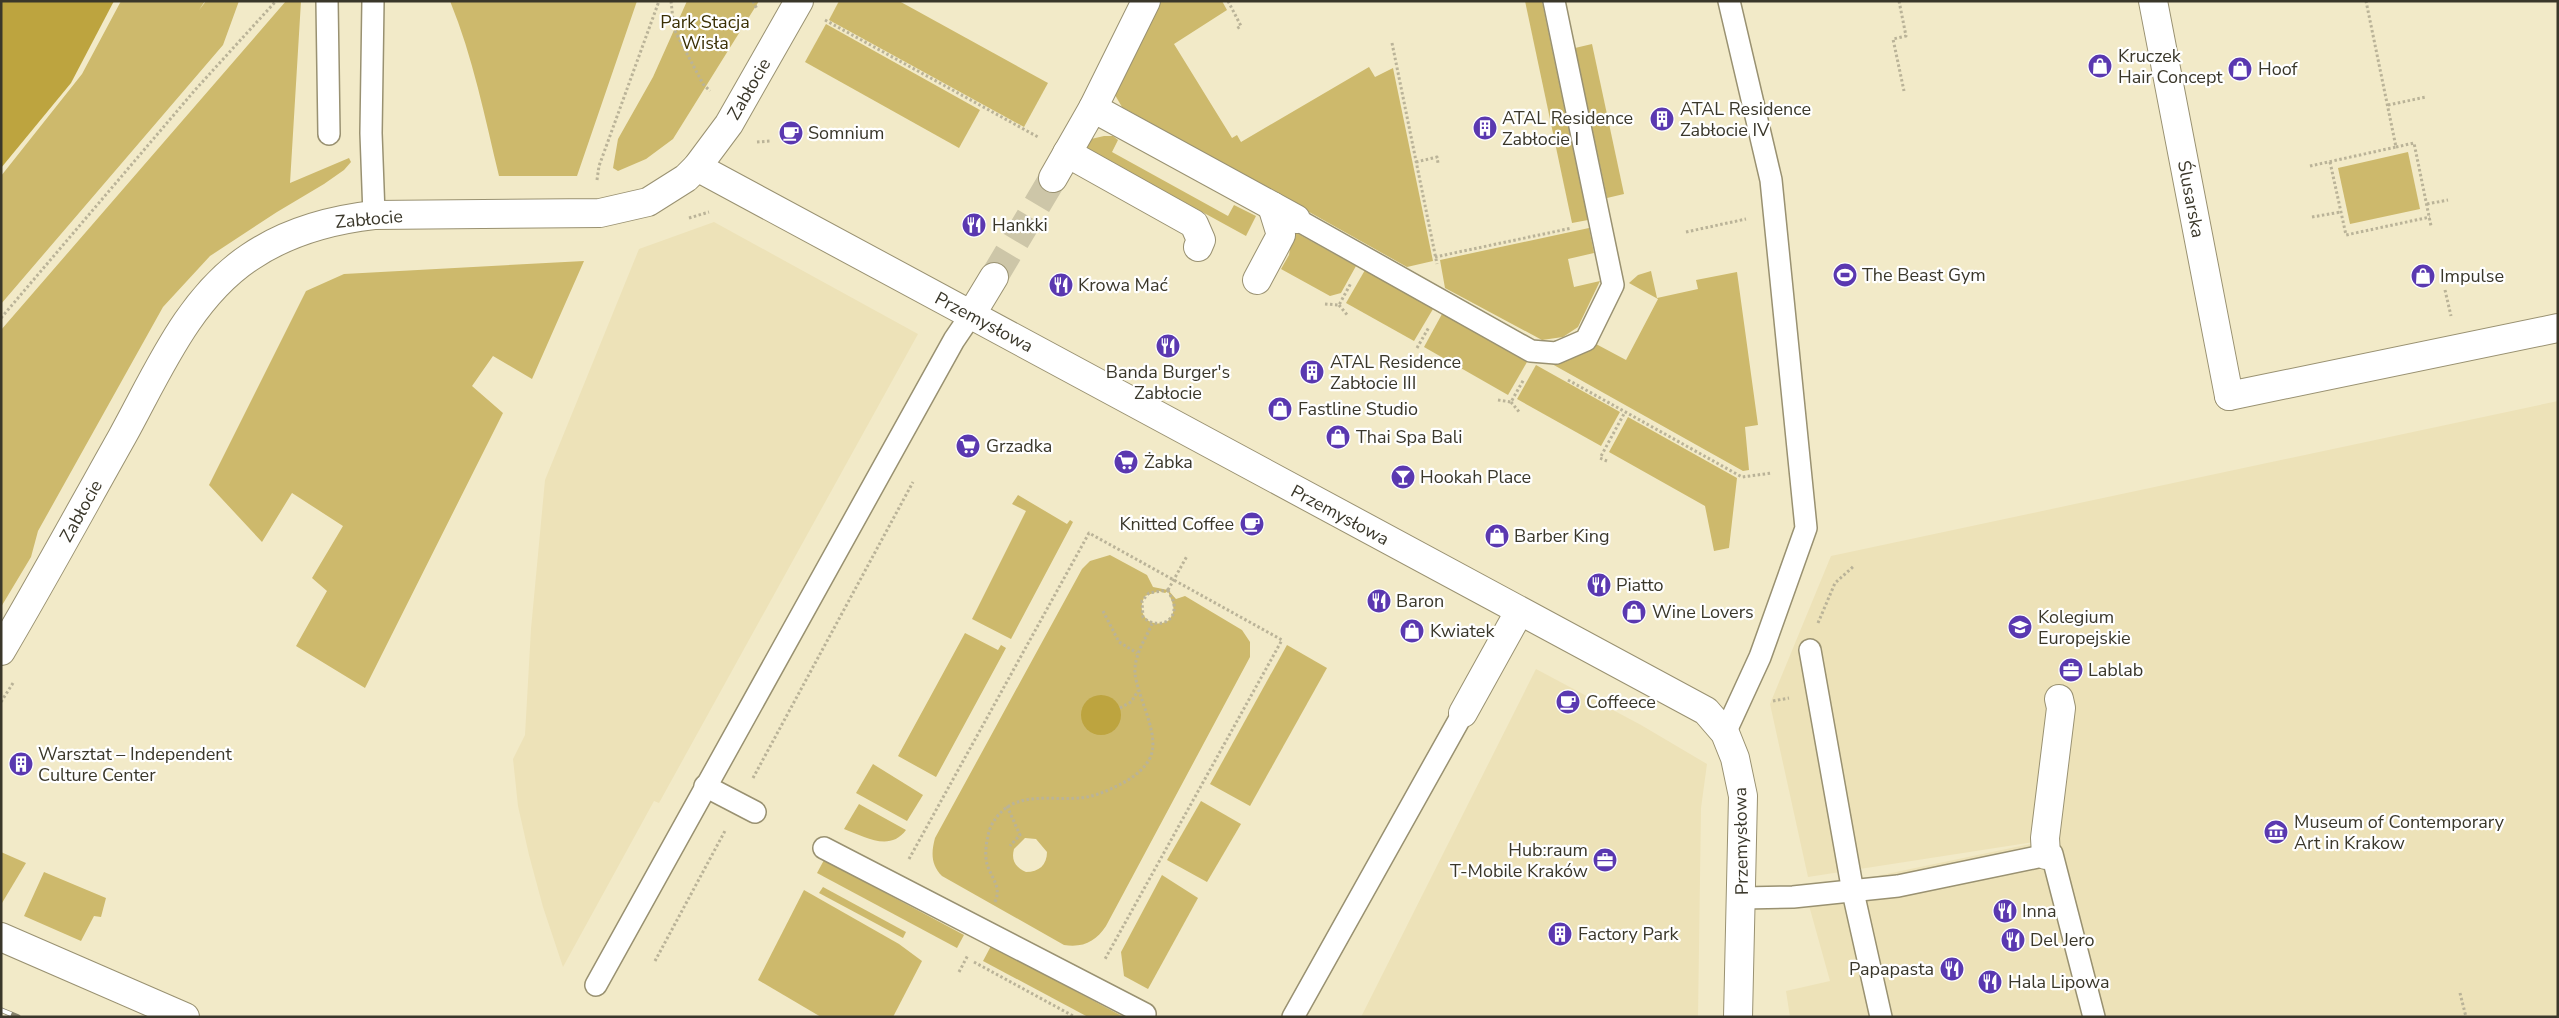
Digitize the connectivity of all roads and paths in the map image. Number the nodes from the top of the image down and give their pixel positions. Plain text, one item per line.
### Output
1 (276, 1) edge
2 (327, 1) edge
3 (373, 1) edge
4 (659, 1) edge
5 (672, 1) edge
6 (799, 1) edge
7 (1146, 1) edge
8 (1228, 1) edge
9 (1554, 1) edge
10 (1729, 1) edge
11 (1899, 1) edge
12 (2153, 1) edge
13 (2366, 1) edge
14 (824, 19) dead end
15 (1236, 29) dead end
16 (1392, 43) dead end
17 (1904, 91) dead end
18 (712, 93) dead end
19 (2426, 96) dead end
20 (2388, 105) junction
21 (1093, 108) junction
22 (329, 134) dead end
23 (771, 141) dead end
24 (756, 142) dead end
25 (2396, 147) junction
26 (1067, 153) junction
27 (1416, 162) junction
28 (2330, 162) junction
29 (1438, 163) dead end
30 (2310, 166) dead end
31 (697, 167) junction
32 (1052, 178) tunnel mouth
33 (597, 183) dead end
34 (2448, 200) dead end
35 (2427, 204) junction
36 (1272, 206) junction
37 (717, 212) dead end
38 (2341, 212) junction
39 (1774, 213) junction
40 (374, 216) junction
41 (2312, 217) dead end
42 (2430, 217) junction
43 (1296, 219) joint
44 (682, 220) dead end
45 (1599, 222) junction
46 (2432, 226) dead end
47 (1686, 232) dead end
48 (1198, 247) dead end
49 (1365, 259) junction
50 (994, 277) tunnel mouth
51 (1257, 280) dead end
52 (1325, 304) dead end
53 (1339, 305) junction
54 (971, 315) junction
55 (1348, 316) dead end
56 (1, 318) edge
57 (2558, 328) edge
58 (1533, 356) junction
59 (1498, 400) dead end
60 (1511, 402) junction
61 (1625, 412) junction
62 (1520, 413) dead end
63 (1607, 461) dead end
64 (1800, 469) junction
65 (914, 478) dead end
66 (1187, 556) dead end
67 (1854, 566) dead end
68 (1174, 580) junction
69 (1168, 590) junction
70 (1103, 611) dead end
71 (1519, 612) junction
72 (1152, 624) junction
73 (1810, 650) joint
74 (1, 651) edge
75 (1137, 652) junction
76 (15, 679) dead end
77 (1746, 688) junction
78 (1138, 691) junction
79 (1818, 693) junction
80 (2059, 699) dead end
81 (1, 702) edge
82 (1120, 708) dead end
83 (1463, 713) joint
84 (1725, 732) junction
85 (705, 786) junction
86 (1007, 806) junction
87 (747, 808) junction
88 (1010, 846) dead end
89 (824, 848) dead end
90 (2046, 855) junction
91 (905, 866) dead end
92 (1853, 892) junction
93 (1743, 898) junction
94 (981, 929) junction
95 (1, 937) edge
96 (655, 961) dead end
97 (1103, 962) dead end
98 (959, 972) dead end
99 (596, 984) dead end
100 (2460, 993) dead end
101 (1145, 1014) dead end
102 (185, 1017) edge
103 (1292, 1017) edge
104 (1738, 1017) edge
105 (1881, 1017) edge
106 (2094, 1017) edge
107 (2466, 1017) edge

1 - 56 path
2 - 22 lane
3 - 40 lane
4 - 33 path
5 - 18 path
6 - 31 street, Zabłocie
7 - 21 street
8 - 15 path
9 - 45 lane
10 - 39 lane
11 - 17 path
12 - 57 street, Ślusarska
13 - 20 path
14 - 26 path
16 - 27 path
19 - 20 path
20 - 25 path
21 - 26 street
21 - 36 street
23 - 24 path
25 - 28 path
25 - 35 path
26 - 32 street
26 - 48 street
27 - 29 path
27 - 45 path
28 - 30 path
28 - 38 path
31 - 40 street, Zabłocie
31 - 54 street, Przemysłowa
34 - 35 path
35 - 42 path
36 - 43 street
36 - 51 street
37 - 44 path
38 - 41 path
38 - 42 path
39 - 47 path
39 - 64 lane
40 - 74 street, Zabłocie
42 - 46 path
43 - 49 lane
45 - 58 lane
49 - 53 path
49 - 58 lane
50 - 54 street
52 - 53 path
53 - 55 path
54 - 71 street, Przemysłowa
54 - 85 lane
58 - 60 path
58 - 61 path
59 - 60 path
60 - 62 path
61 - 63 path
61 - 64 path
64 - 77 lane
65 - 87 path
66 - 68 path
67 - 73 path
68 - 69 path
68 - 91 path
68 - 97 path
69 - 72 path
69 - 72 path
70 - 75 path
71 - 83 street
71 - 84 street, Przemysłowa
72 - 75 path
73 - 79 lane
75 - 78 path
76 - 81 path
77 - 79 path
77 - 84 lane
78 - 82 path
78 - 86 path
79 - 92 lane
80 - 90 street
83 - 103 lane
84 - 93 street, Przemysłowa
85 - 87 lane
85 - 99 lane
86 - 88 path
86 - 94 path
87 - 96 path
89 - 94 lane
90 - 92 lane
90 - 106 lane
92 - 93 lane
92 - 105 lane
93 - 104 street, Przemysłowa
94 - 98 path
94 - 101 lane
95 - 102 street
100 - 107 path

